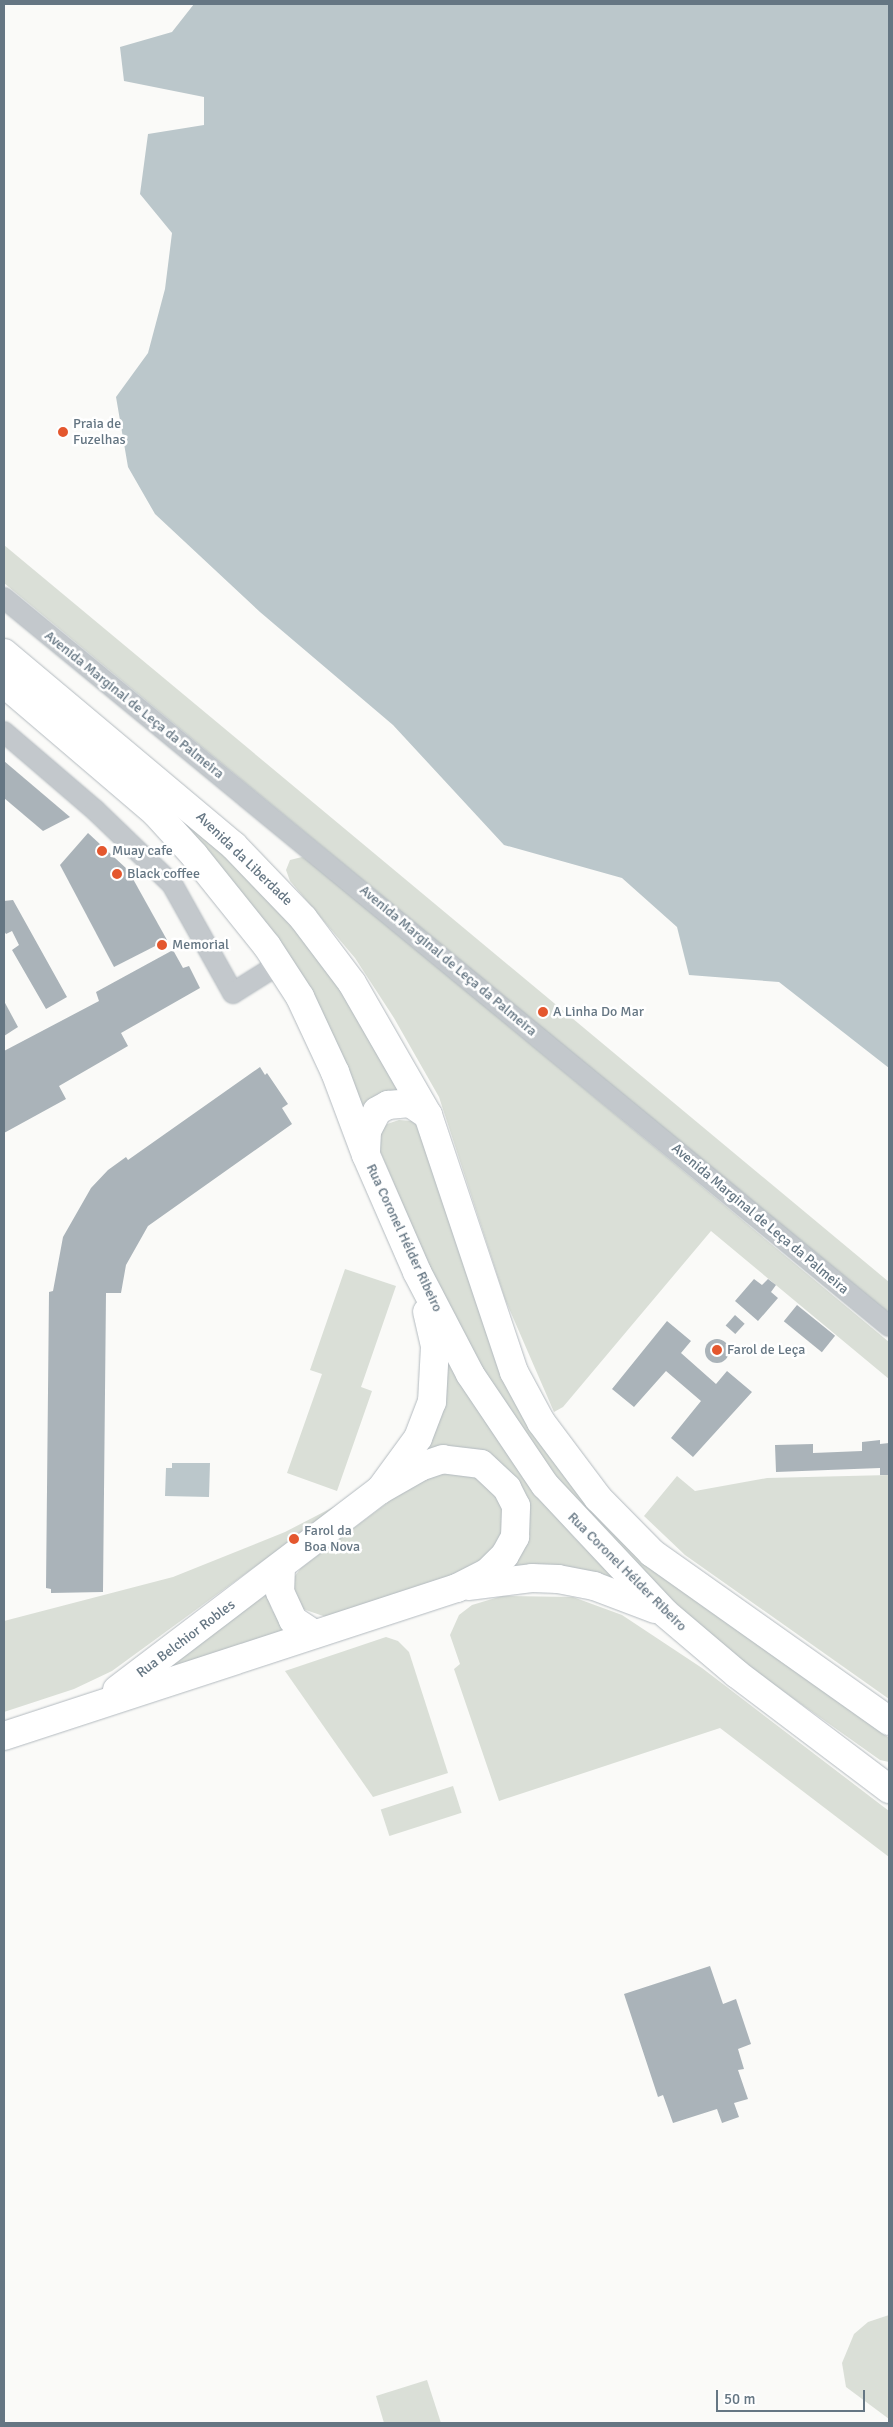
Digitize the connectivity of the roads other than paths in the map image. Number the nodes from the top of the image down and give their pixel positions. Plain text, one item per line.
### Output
1 (4, 598) edge
2 (4, 653) edge
3 (4, 683) edge
4 (4, 732) edge
5 (279, 964) junction
6 (428, 1115) junction
7 (366, 1155) junction
8 (417, 1272) junction
9 (889, 1326) edge
10 (380, 1490) junction
11 (281, 1566) junction
12 (457, 1588) junction
13 (665, 1613) junction
14 (314, 1634) junction
15 (89, 1708) junction
16 (889, 1721) edge
17 (4, 1736) edge
18 (840, 1749) junction
19 (889, 1774) edge
20 (889, 1789) edge

1 - 9 street, Avenida Marginal de Leça da Palmeira
2 - 6 main road, Avenida da Liberdade
3 - 5 main road
4 - 5 street
5 - 7 main road
6 - 7 main road, Rua Coronel Hélder Ribeiro
6 - 16 main road
7 - 8 main road, Rua Coronel Hélder Ribeiro
8 - 10 main road, Rua Belchior Robles
8 - 13 main road, Rua Coronel Hélder Ribeiro
10 - 11 main road, Rua Belchior Robles
10 - 12 main road, Rua Belchior Robles
11 - 14 main road
11 - 15 main road, Rua Belchior Robles
12 - 13 main road, Rua Belchior Robles
12 - 14 main road, Rua Belchior Robles
13 - 18 main road, Rua Coronel Hélder Ribeiro
14 - 15 main road, Rua Belchior Robles
15 - 17 main road, Rua Belchior Robles
18 - 19 main road
18 - 20 main road, Rua Coronel Hélder Ribeiro

